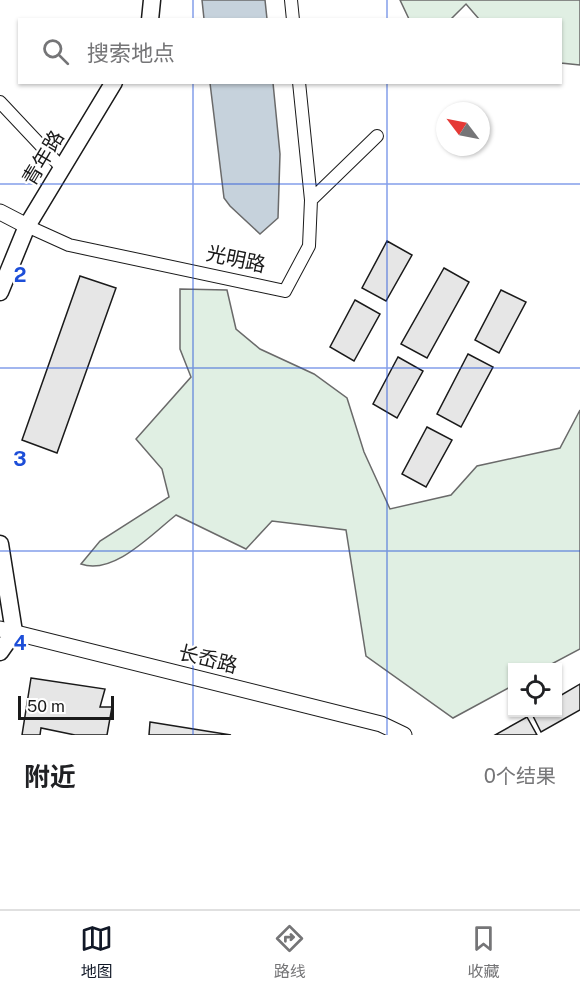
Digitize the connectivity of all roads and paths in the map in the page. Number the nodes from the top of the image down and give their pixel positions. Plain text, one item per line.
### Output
1 (152, 0) edge
2 (291, 0) edge
3 (150, 18) edge
4 (293, 18) edge
5 (113, 84) edge
6 (299, 84) edge
7 (0, 102) edge
8 (377, 136) dead end
9 (62, 168) junction
10 (311, 200) junction
11 (0, 212) edge
12 (27, 226) junction
13 (0, 292) edge
14 (1, 551) edge
15 (4, 629) edge
16 (0, 652) edge
17 (404, 735) edge

1 - 3 main road
2 - 4 street
5 - 9 main road, 青年路
6 - 10 street
7 - 9 street
8 - 10 street
9 - 12 main road, 青年路
10 - 12 street, 光明路
11 - 12 street, 光明路
12 - 13 main road, 青年路
14 - 15 main road
15 - 16 main road
15 - 17 street, 长岙路

